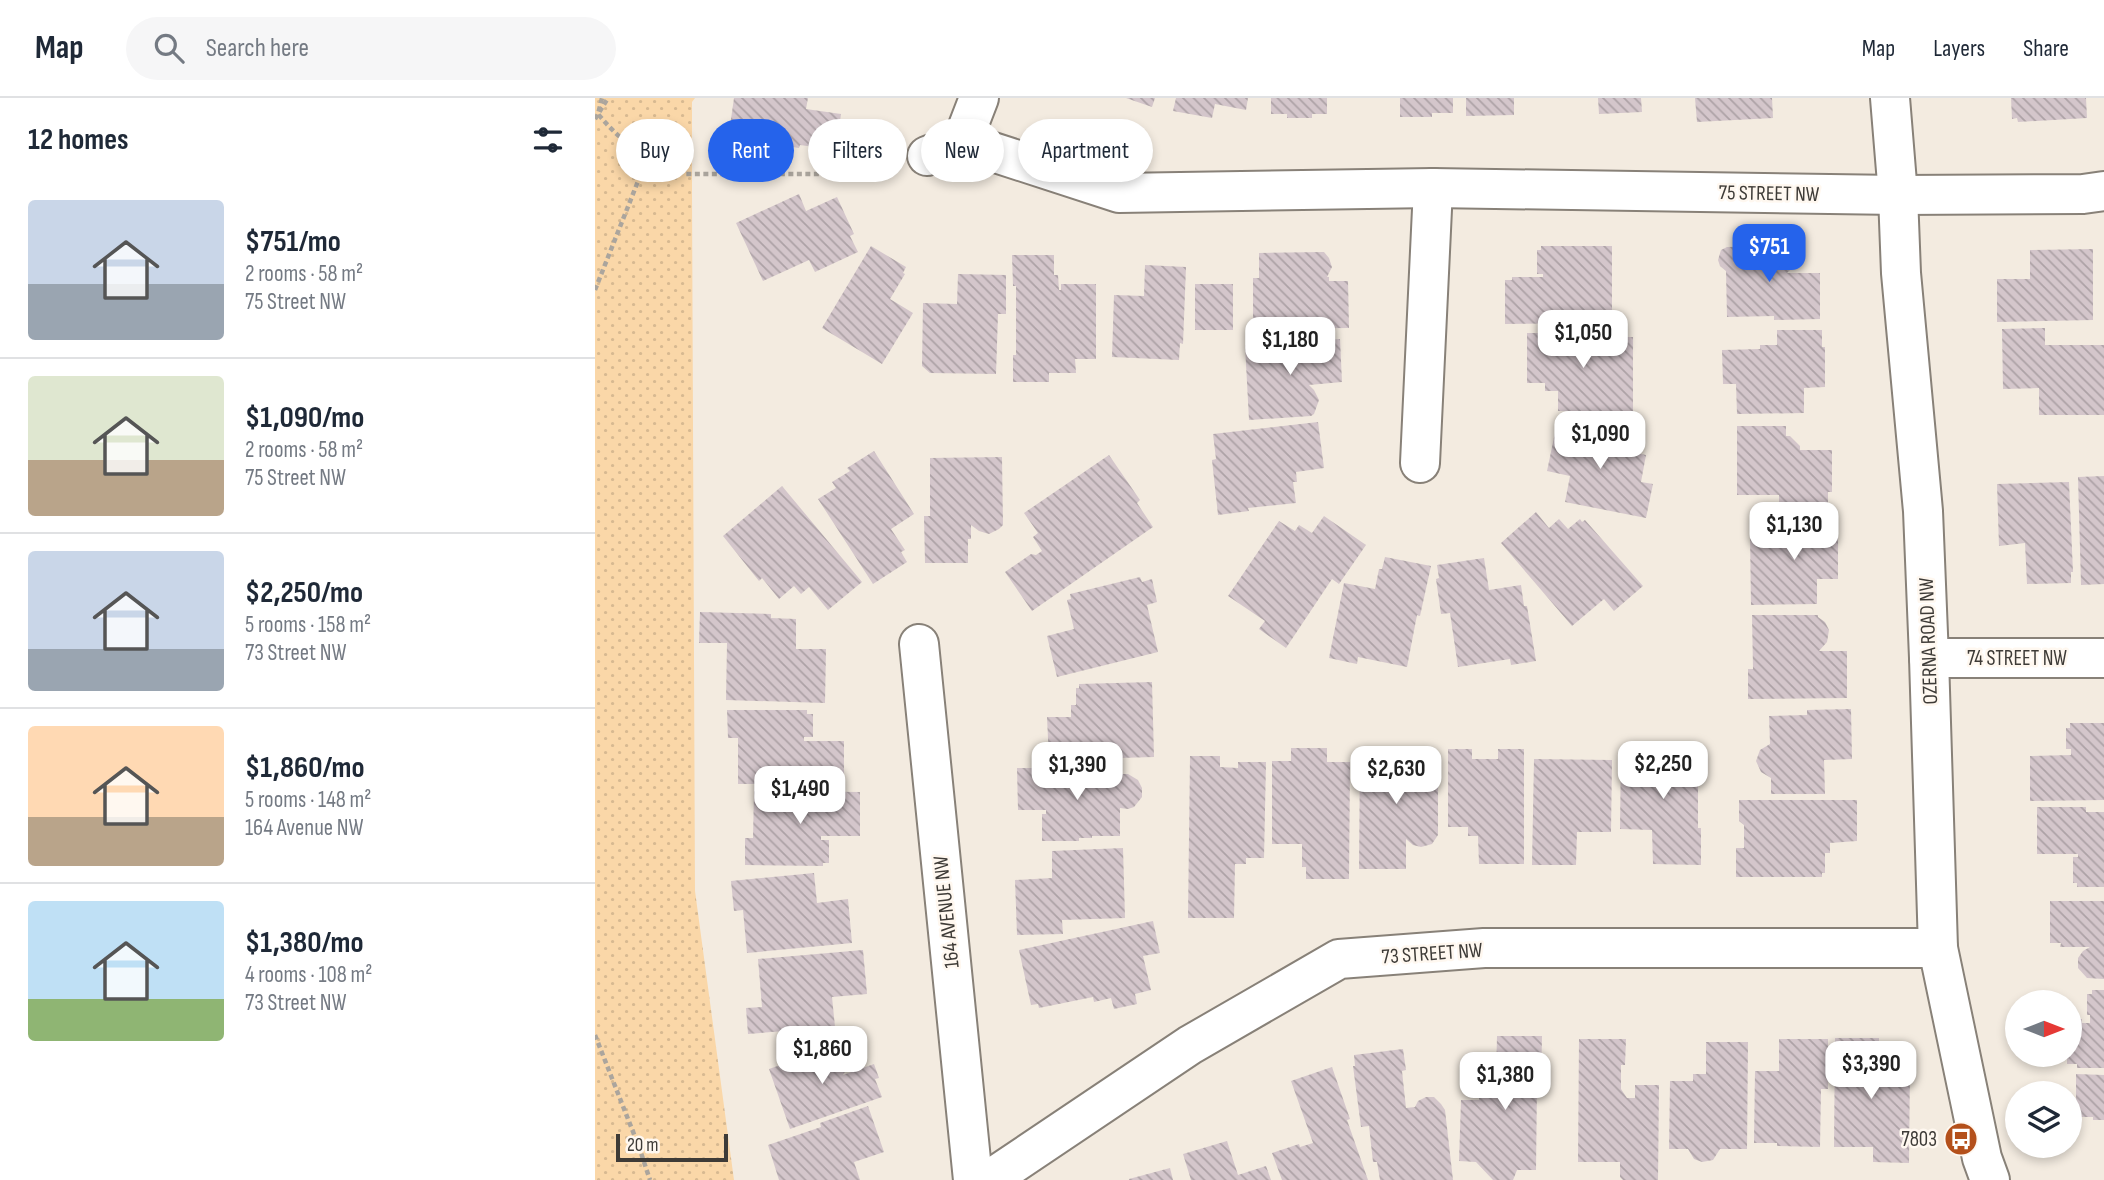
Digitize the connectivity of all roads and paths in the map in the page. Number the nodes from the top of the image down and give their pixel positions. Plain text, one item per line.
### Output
1 (603, 98) edge
2 (608, 98) edge
3 (979, 98) edge
4 (1889, 98) edge
5 (596, 115) edge
6 (971, 119) edge
7 (616, 134) edge
8 (1004, 156) edge
9 (921, 158) edge
10 (694, 174) edge
11 (638, 182) edge
12 (1433, 188) junction
13 (2104, 191) edge
14 (1898, 195) junction
15 (595, 290) edge
16 (1420, 463) dead end
17 (919, 644) dead end
18 (1930, 658) junction
19 (2104, 658) edge
20 (1938, 948) junction
21 (595, 1035) edge
22 (650, 1180) edge
23 (973, 1180) edge
24 (989, 1180) edge
25 (1990, 1180) edge

1 - 5 path
2 - 5 path
3 - 6 street
4 - 14 street, OZERNA ROAD NW
5 - 7 path
8 - 12 street, 75 STREET NW
9 - 10 path
11 - 15 path
12 - 14 street, 75 STREET NW
12 - 16 street
13 - 14 street, 75 STREET NW
14 - 18 street, OZERNA ROAD NW
17 - 23 street, 164 AVENUE NW
18 - 19 street, 74 STREET NW
18 - 20 street, OZERNA ROAD NW
20 - 24 street, 73 STREET NW
20 - 25 street, OZERNA ROAD NW
21 - 22 path

